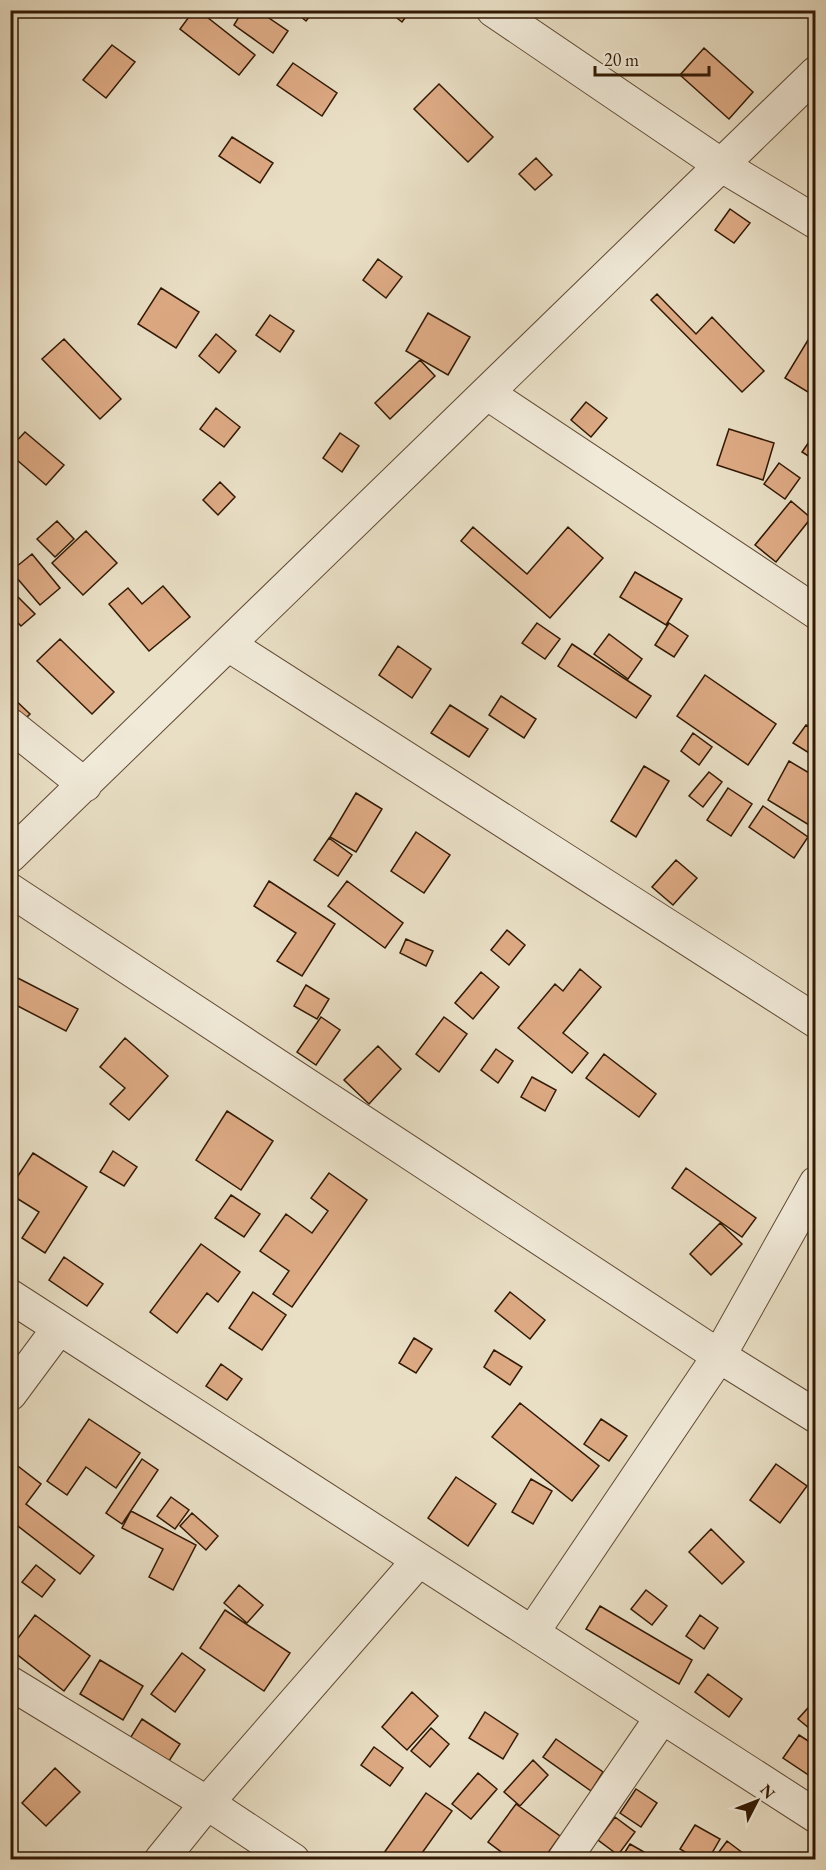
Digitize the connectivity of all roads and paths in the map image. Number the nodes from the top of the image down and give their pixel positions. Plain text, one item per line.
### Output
1 (493, 10) edge
2 (816, 74) edge
3 (721, 165) junction
4 (816, 222) edge
5 (487, 393) junction
6 (816, 612) edge
7 (229, 645) junction
8 (10, 725) edge
9 (85, 785) junction
10 (10, 856) edge
11 (10, 890) edge
12 (816, 1021) edge
13 (816, 1183) edge
14 (10, 1296) edge
15 (59, 1328) junction
16 (719, 1356) junction
17 (10, 1395) edge
18 (816, 1416) edge
19 (420, 1560) junction
20 (532, 1634) junction
21 (10, 1683) edge
22 (662, 1716) junction
23 (207, 1803) junction
24 (816, 1816) edge
25 (161, 1860) edge
26 (293, 1860) edge
27 (564, 1860) edge

1 - 3 street
2 - 3 street
3 - 4 street
3 - 5 street
5 - 6 street
5 - 7 street
7 - 9 street
7 - 12 street
8 - 9 street
9 - 10 street
11 - 16 street
13 - 16 street
14 - 15 street
15 - 17 street
15 - 19 street
16 - 18 street
16 - 20 street
19 - 20 street
19 - 23 street
20 - 22 street
21 - 23 street
22 - 24 street
22 - 27 street
23 - 25 street
23 - 26 street

